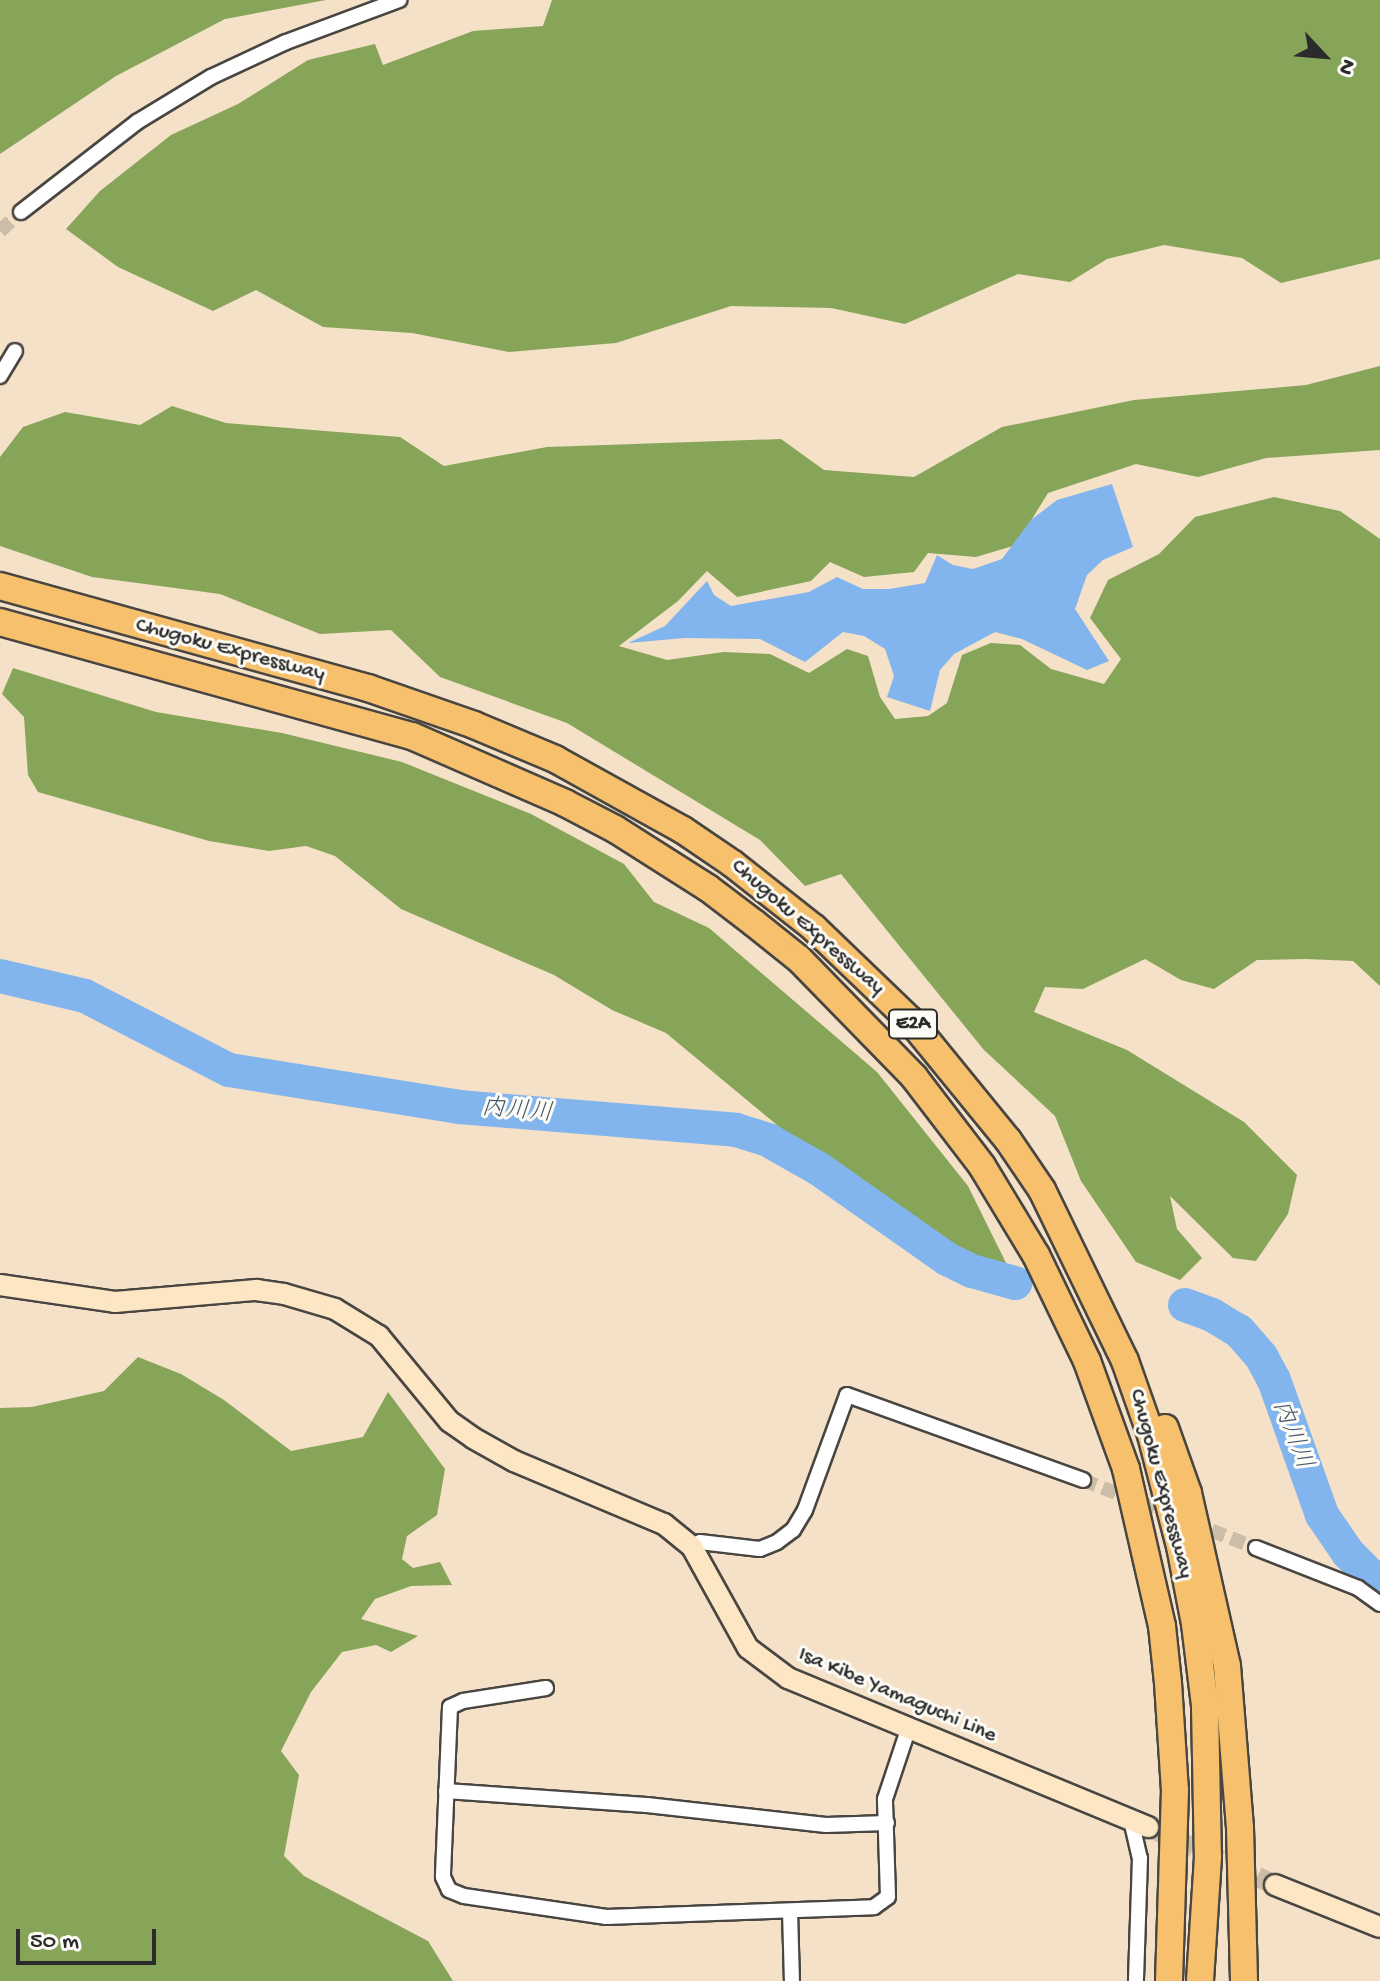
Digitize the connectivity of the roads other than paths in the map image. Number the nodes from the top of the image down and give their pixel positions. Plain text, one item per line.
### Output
1 (399, 0) edge
2 (21, 212) tunnel mouth
3 (15, 351) dead end
4 (0, 376) edge
5 (0, 586) edge
6 (0, 622) edge
7 (1058, 1219) junction
8 (0, 1285) edge
9 (1083, 1480) tunnel mouth
10 (692, 1547) junction
11 (1256, 1548) tunnel mouth
12 (1380, 1604) edge
13 (546, 1688) dead end
14 (908, 1730) junction
15 (446, 1791) junction
16 (887, 1823) junction
17 (1140, 1824) joint
18 (1275, 1885) tunnel mouth
19 (790, 1911) junction
20 (1380, 1927) edge
21 (792, 1981) edge
22 (1136, 1981) edge
23 (1169, 1981) edge
24 (1200, 1981) edge
25 (1244, 1981) edge

1 - 2 street
3 - 4 street
5 - 7 highway, Chugoku Expressway / E2A
6 - 23 highway, Chugoku Expressway / E2A
7 - 24 highway, Chugoku Expressway / E2A
7 - 25 highway
8 - 10 main road, Isa Kibe Yamaguchi Line
9 - 10 street
10 - 14 main road, Isa Kibe Yamaguchi Line
11 - 12 street
13 - 15 street
14 - 16 street
14 - 17 main road, Isa Kibe Yamaguchi Line
15 - 16 street
15 - 19 street
16 - 19 street
17 - 22 street
18 - 20 main road
19 - 21 street

